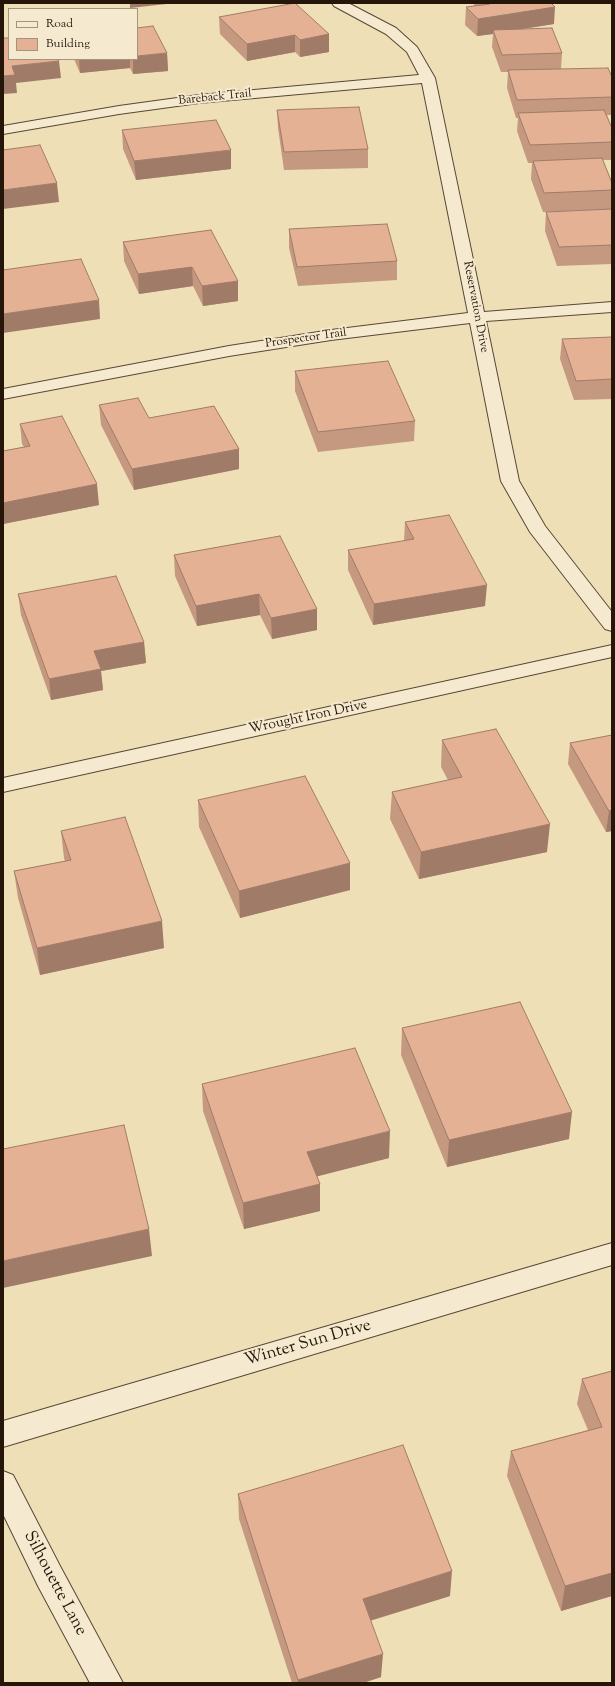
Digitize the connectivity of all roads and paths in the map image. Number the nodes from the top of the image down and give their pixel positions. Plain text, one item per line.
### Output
1 (338, 3) edge
2 (428, 78) junction
3 (3, 130) edge
4 (612, 307) edge
5 (476, 317) junction
6 (3, 394) edge
7 (612, 625) edge
8 (612, 651) edge
9 (3, 785) edge
10 (612, 1254) edge
11 (3, 1434) edge
12 (3, 1484) edge
13 (107, 1683) edge

1 - 2 street, Reservation Drive
2 - 3 street, Bareback Trail
2 - 5 street, Reservation Drive
4 - 5 street, Prospector Trail
5 - 6 street, Prospector Trail
5 - 7 street, Reservation Drive
8 - 9 street, Wrought Iron Drive
10 - 11 street, Winter Sun Drive
12 - 13 street, Silhouette Lane

